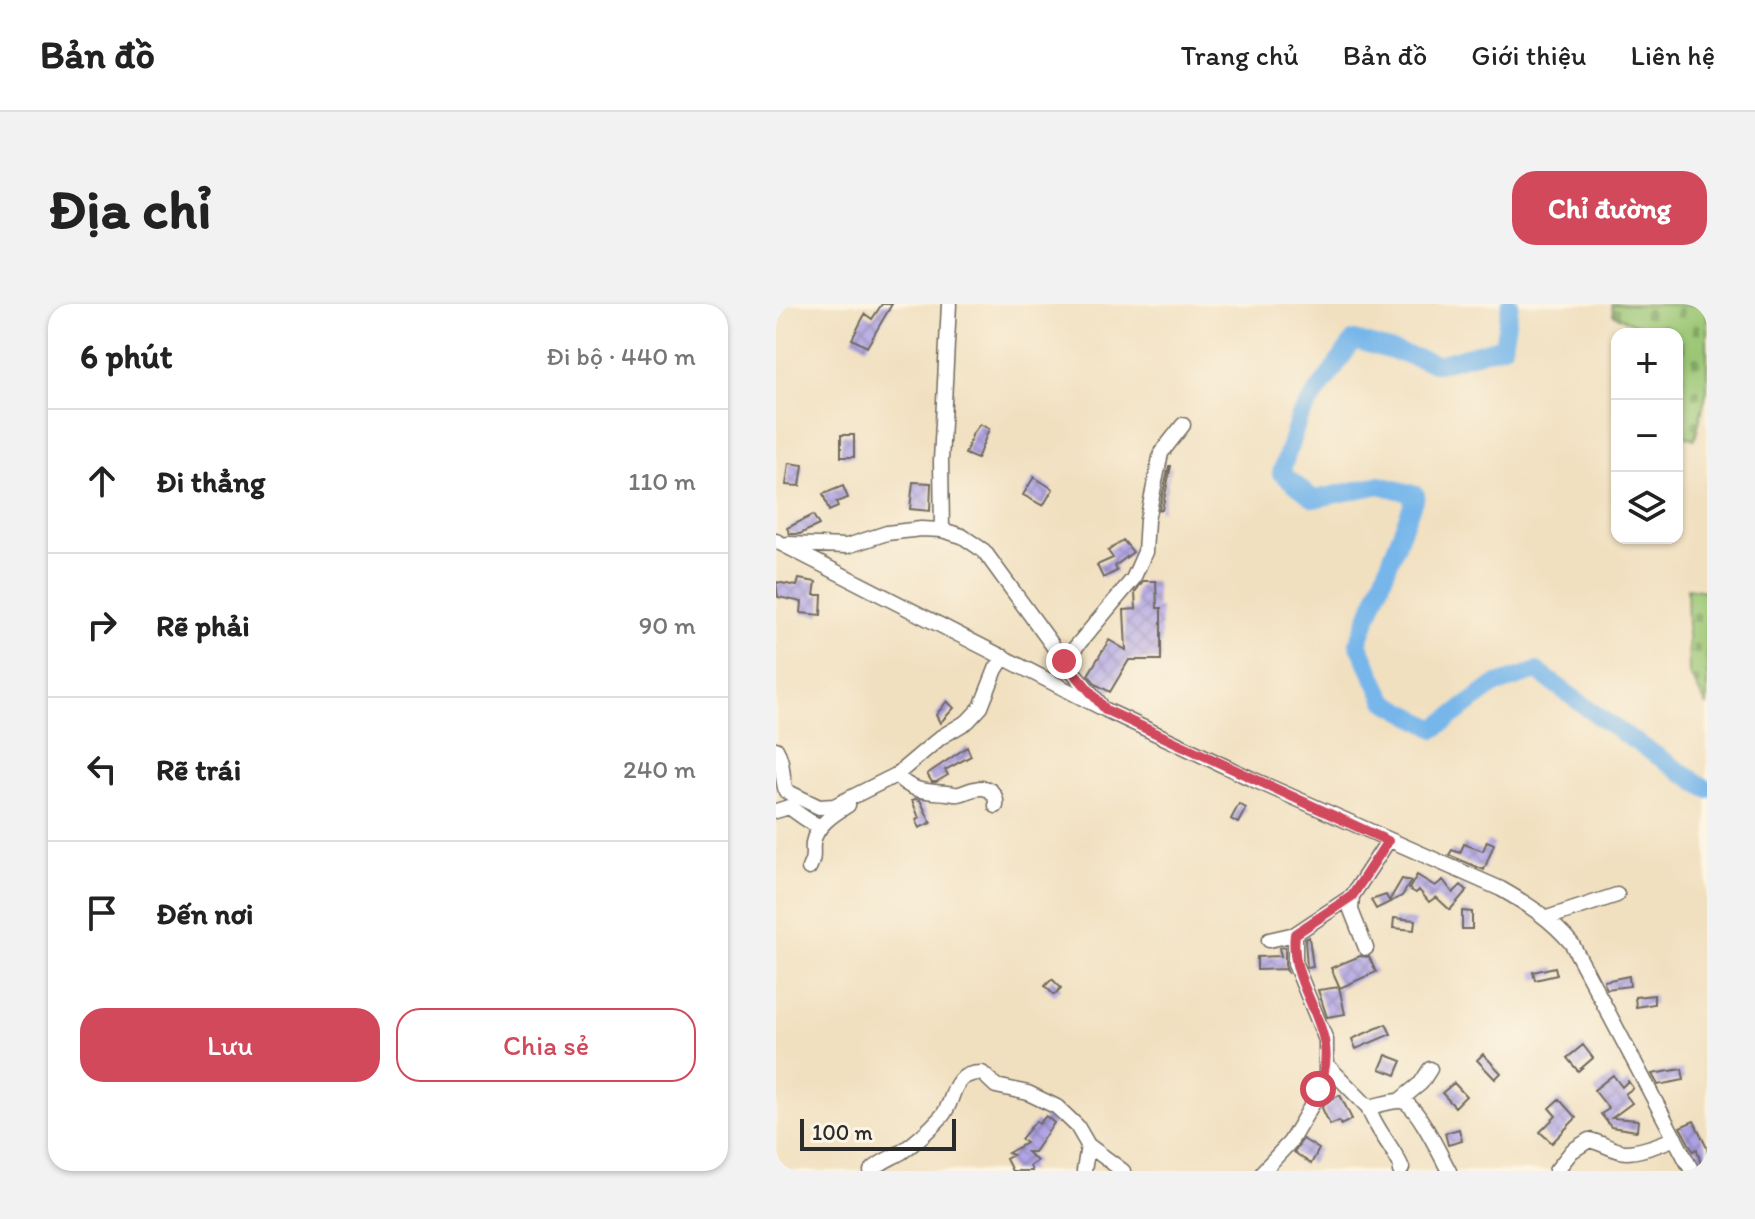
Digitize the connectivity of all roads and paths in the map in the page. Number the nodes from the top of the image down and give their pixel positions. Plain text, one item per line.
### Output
1 (949, 304) edge
2 (1183, 425) dead end
3 (942, 530) junction
4 (779, 542) edge
5 (1004, 657) junction
6 (1064, 661) junction
7 (1106, 710) junction
8 (776, 749) edge
9 (896, 775) junction
10 (874, 784) junction
11 (996, 806) dead end
12 (776, 811) edge
13 (820, 826) junction
14 (1388, 841) junction
15 (809, 868) dead end
16 (1617, 895) dead end
17 (1352, 896) junction
18 (1547, 918) junction
19 (1295, 934) junction
20 (1269, 940) dead end
21 (1366, 948) dead end
22 (1326, 1064) junction
23 (1430, 1069) dead end
24 (1399, 1101) junction
25 (1368, 1107) junction
26 (1675, 1138) junction
27 (1088, 1145) junction
28 (871, 1171) edge
29 (1084, 1171) edge
30 (1123, 1171) edge
31 (1263, 1171) edge
32 (1400, 1171) edge
33 (1449, 1171) edge
34 (1556, 1171) edge
35 (1692, 1171) edge

1 - 3 street
2 - 6 street
3 - 4 street
3 - 6 street
4 - 5 street
5 - 7 street
5 - 9 street
6 - 7 street
7 - 14 street
8 - 10 street
9 - 10 street
9 - 11 street
10 - 13 street
12 - 13 street
13 - 15 street
14 - 17 street
14 - 18 street
16 - 18 street
17 - 19 street
17 - 21 street
18 - 26 street
19 - 20 street
19 - 22 street
22 - 25 street
22 - 31 street
23 - 24 street
24 - 25 street
24 - 33 street
25 - 32 street
26 - 34 street
26 - 35 street
27 - 28 street
27 - 29 street
27 - 30 street

